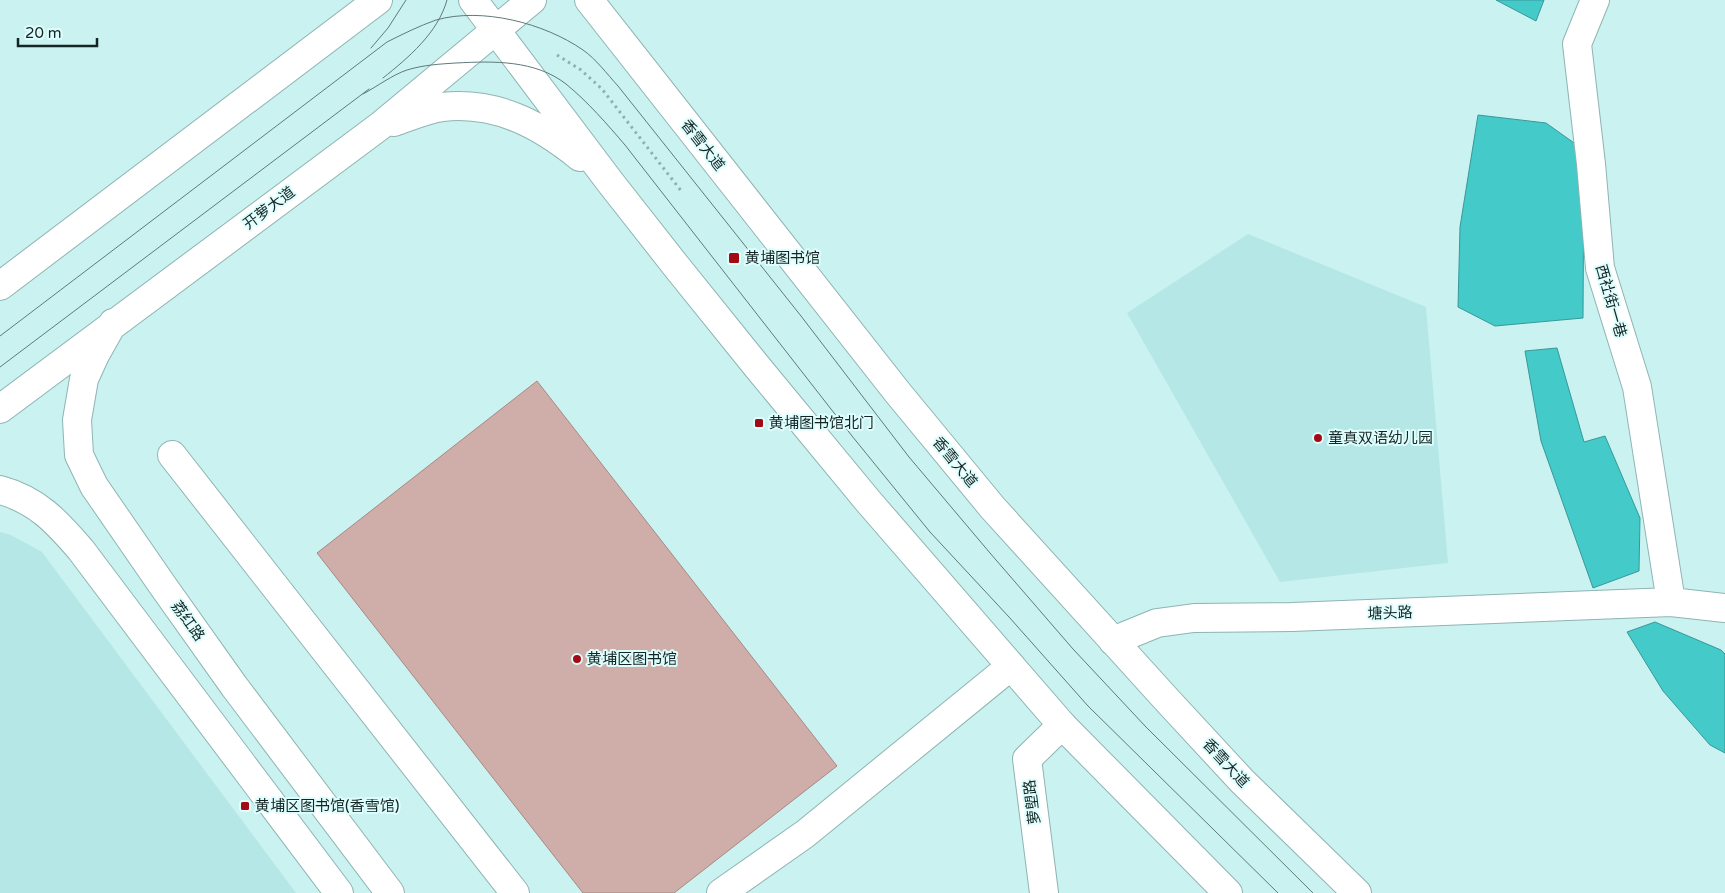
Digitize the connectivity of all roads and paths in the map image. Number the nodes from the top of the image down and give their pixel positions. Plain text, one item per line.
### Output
1 (359, 0) edge
2 (378, 0) edge
3 (473, 0) edge
4 (532, 0) edge
5 (589, 0) edge
6 (1595, 0) edge
7 (340, 28) junction
8 (495, 30) junction
9 (557, 54) dead end
10 (380, 126) junction
11 (610, 182) junction
12 (682, 192) dead end
13 (0, 286) edge
14 (113, 323) junction
15 (0, 408) edge
16 (172, 455) dead end
17 (0, 490) edge
18 (1671, 602) junction
19 (1725, 608) edge
20 (1113, 640) junction
21 (1011, 666) junction
22 (1062, 725) junction
23 (339, 893) edge
24 (390, 893) edge
25 (515, 893) edge
26 (720, 893) edge
27 (1044, 893) edge
28 (1228, 893) edge
29 (1357, 893) edge

1 - 7 main road
2 - 7 main road
3 - 8 main road
4 - 8 main road, 开萝大道
5 - 20 main road, 香雪大道
6 - 18 main road, 西社街一巷
7 - 13 main road
8 - 10 main road, 开萝大道
8 - 11 main road
9 - 12 path
10 - 11 main road
10 - 14 main road, 开萝大道
11 - 21 main road
14 - 15 main road, 开萝大道
14 - 24 main road, 荔红路
16 - 25 main road
17 - 23 main road
18 - 19 main road, 塘头路
18 - 20 main road, 塘头路
20 - 29 main road, 香雪大道
21 - 22 main road
21 - 26 main road
22 - 27 main road, 萝塱路
22 - 28 main road

